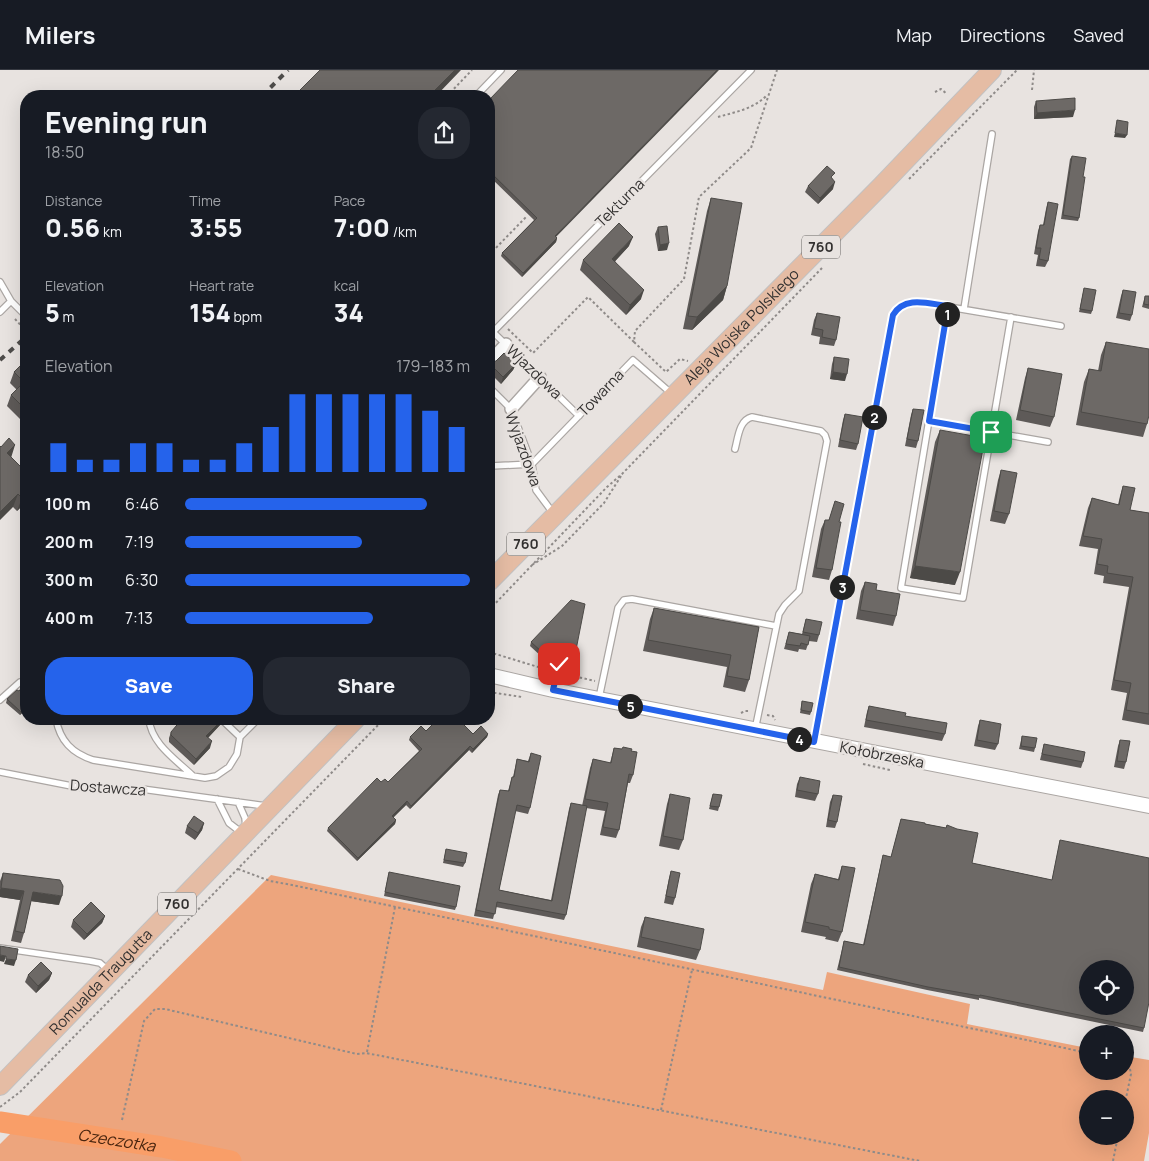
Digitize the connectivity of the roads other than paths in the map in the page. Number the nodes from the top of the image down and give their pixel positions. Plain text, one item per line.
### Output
1 (501, 70) edge
2 (751, 70) edge
3 (992, 70) edge
4 (482, 90) edge
5 (992, 134) dead end
6 (0, 282) edge
7 (11, 301) junction
8 (948, 306) junction
9 (964, 309) junction
10 (20, 310) edge
11 (0, 312) edge
12 (1011, 317) junction
13 (1061, 326) dead end
14 (495, 328) edge
15 (495, 336) edge
16 (506, 344) junction
17 (495, 356) edge
18 (540, 377) junction
19 (495, 393) edge
20 (673, 395) junction
21 (511, 409) junction
22 (579, 416) junction
23 (929, 421) junction
24 (991, 432) junction
25 (1048, 442) dead end
26 (735, 449) dead end
27 (532, 464) junction
28 (495, 466) edge
29 (554, 514) junction
30 (495, 576) edge
31 (674, 598) dead end
32 (672, 606) junction
33 (776, 626) junction
34 (559, 664) dead end
35 (495, 675) edge
36 (20, 682) edge
37 (553, 690) junction
38 (598, 699) junction
39 (0, 700) edge
40 (58, 725) edge
41 (150, 725) edge
42 (227, 725) edge
43 (252, 725) edge
44 (350, 725) edge
45 (755, 730) junction
46 (240, 737) junction
47 (814, 742) junction
48 (0, 772) edge
49 (193, 776) junction
50 (218, 799) junction
51 (238, 802) junction
52 (1149, 806) edge
53 (271, 807) junction
54 (244, 835) junction
55 (0, 948) edge
56 (110, 972) junction
57 (0, 1086) edge

1 - 4 lane
2 - 14 lane, Tekturna
3 - 20 main road, Aleja Wojska Polskiego / 760
5 - 9 lane
6 - 7 lane
7 - 10 lane
7 - 11 lane
8 - 9 lane
8 - 23 lane
8 - 47 lane
9 - 12 lane
12 - 13 lane
12 - 24 lane
15 - 16 lane, Wjazdowa
16 - 17 street
16 - 18 lane, Wjazdowa
18 - 21 street
18 - 22 lane, Wjazdowa
19 - 21 lane, Wyjazdowa
20 - 22 lane, Towarna
20 - 29 main road, Aleja Wojska Polskiego / 760
21 - 27 lane, Wyjazdowa
22 - 27 lane, Towarna
23 - 24 lane
23 - 24 lane
24 - 25 lane
26 - 33 lane
27 - 28 lane
27 - 29 lane, Wyjazdowa
29 - 30 main road, Aleja Wojska Polskiego / 760
31 - 32 lane
32 - 33 lane
32 - 38 lane
33 - 45 lane
34 - 37 lane
35 - 37 street, Kołobrzeska
36 - 39 lane
37 - 38 street, Kołobrzeska
38 - 45 street, Kołobrzeska
40 - 49 lane
41 - 49 lane
42 - 46 lane
43 - 46 lane
44 - 53 main road, 760
45 - 47 street, Kołobrzeska
46 - 49 lane
47 - 52 street, Kołobrzeska
48 - 50 lane, Dostawcza
50 - 51 lane, Dostawcza
50 - 54 lane
51 - 53 lane, Dostawcza
51 - 54 lane
53 - 54 main road, 760
54 - 56 main road, Romualda Traugutta / 760
55 - 56 lane
56 - 57 main road, Romualda Traugutta / 760

